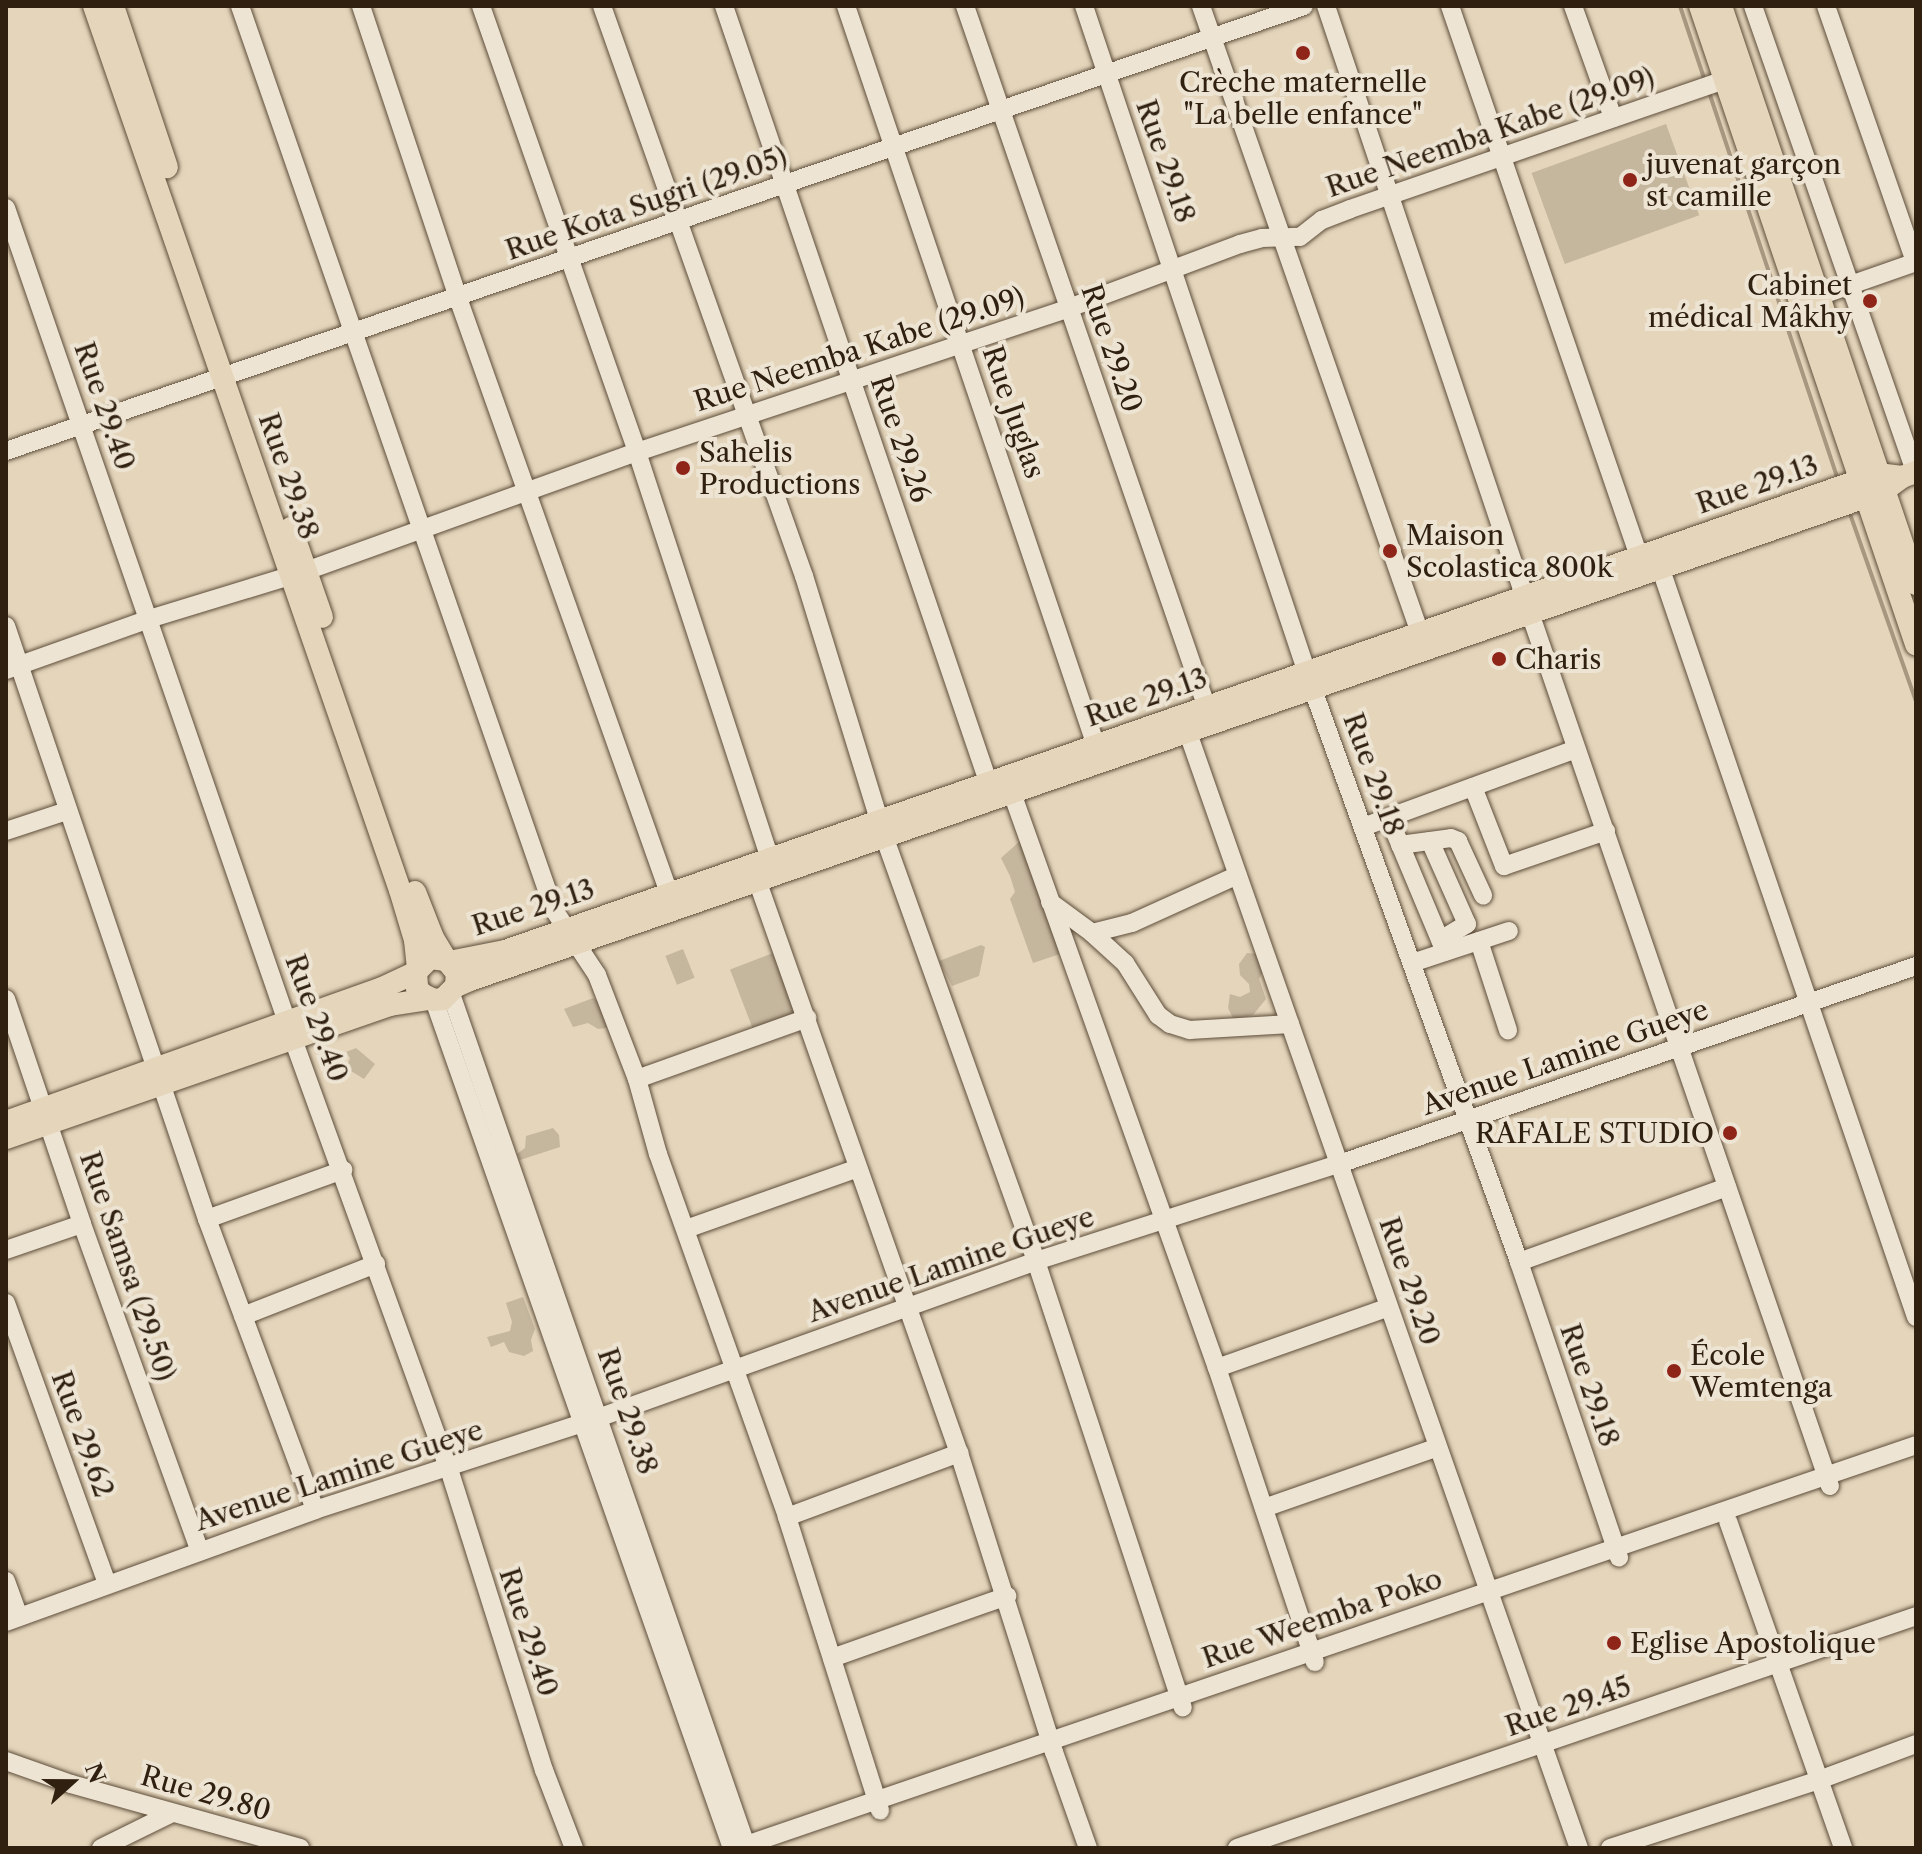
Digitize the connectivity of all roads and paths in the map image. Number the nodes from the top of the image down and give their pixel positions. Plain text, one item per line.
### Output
1 (94, 6) edge
2 (113, 6) edge
3 (240, 6) edge
4 (361, 6) edge
5 (481, 6) edge
6 (602, 6) edge
7 (724, 6) edge
8 (846, 6) edge
9 (965, 6) edge
10 (1084, 6) edge
11 (1201, 6) edge
12 (1304, 6) edge
13 (1326, 6) edge
14 (1450, 6) edge
15 (1573, 6) edge
16 (1700, 6) edge
17 (1721, 6) edge
18 (1753, 6) edge
19 (1826, 6) edge
20 (1212, 36) junction
21 (1107, 72) junction
22 (1725, 80) junction
23 (1000, 108) junction
24 (1613, 118) junction
25 (893, 146) junction
26 (1502, 159) junction
27 (786, 184) junction
28 (1391, 197) junction
29 (6, 208) edge
30 (676, 222) junction
31 (1283, 239) junction
32 (567, 259) junction
33 (1916, 262) edge
34 (1174, 270) junction
35 (1850, 285) junction
36 (1819, 296) junction
37 (458, 298) junction
38 (1069, 308) junction
39 (352, 332) junction
40 (961, 344) junction
41 (230, 374) junction
42 (851, 379) junction
43 (746, 417) junction
44 (82, 422) junction
45 (6, 451) edge
46 (637, 452) junction
47 (1912, 474) edge
48 (1871, 486) junction
49 (528, 490) junction
50 (419, 528) junction
51 (1650, 563) junction
52 (299, 573) junction
53 (1916, 584) edge
54 (1527, 606) junction
55 (149, 619) junction
56 (6, 626) edge
57 (1420, 633) junction
58 (1916, 644) edge
59 (13, 667) edge
60 (1310, 681) junction
61 (1207, 708) junction
62 (1188, 733) junction
63 (1096, 746) junction
64 (1576, 749) junction
65 (1473, 787) junction
66 (1000, 788) junction
67 (67, 811) junction
68 (1389, 818) junction
69 (1363, 827) junction
70 (882, 828) junction
71 (6, 831) edge
72 (1606, 831) junction
73 (1430, 841) junction
74 (1400, 845) junction
75 (770, 858) junction
76 (1238, 875) junction
77 (757, 880) junction
78 (669, 893) junction
79 (1483, 895) dead end
80 (1050, 902) junction
81 (1509, 931) dead end
82 (1092, 933) junction
83 (571, 936) junction
84 (1479, 941) junction
85 (1443, 946) junction
86 (448, 961) junction
87 (1412, 963) junction
88 (1916, 966) edge
89 (417, 970) junction
90 (442, 995) junction
91 (1810, 1003) junction
92 (7, 1006) edge
93 (807, 1018) junction
94 (1290, 1024) junction
95 (290, 1030) junction
96 (1508, 1030) dead end
97 (1682, 1046) junction
98 (160, 1076) junction
99 (637, 1079) junction
100 (46, 1117) junction
101 (1468, 1120) junction
102 (6, 1122) edge
103 (6, 1138) edge
104 (1339, 1164) junction
105 (858, 1168) junction
106 (343, 1170) junction
107 (1727, 1187) junction
108 (207, 1219) junction
109 (1163, 1223) junction
110 (82, 1224) junction
111 (686, 1229) junction
112 (6, 1250) edge
113 (1036, 1261) junction
114 (1519, 1262) junction
115 (376, 1264) junction
116 (6, 1303) edge
117 (1389, 1307) junction
118 (908, 1308) junction
119 (243, 1316) junction
120 (1916, 1317) edge
121 (1217, 1368) junction
122 (736, 1369) junction
123 (590, 1421) junction
124 (1916, 1445) edge
125 (1438, 1447) junction
126 (959, 1453) junction
127 (1916, 1457) edge
128 (449, 1469) junction
129 (1828, 1481) junction
130 (1264, 1508) junction
131 (315, 1510) junction
132 (787, 1517) junction
133 (1728, 1521) junction
134 (200, 1551) junction
135 (1618, 1553) junction
136 (6, 1581) edge
137 (107, 1584) junction
138 (1007, 1596) junction
139 (1490, 1596) junction
140 (1916, 1616) edge
141 (12, 1620) edge
142 (1313, 1657) junction
143 (832, 1658) junction
144 (1778, 1664) junction
145 (1182, 1702) junction
146 (1542, 1744) junction
147 (1916, 1744) edge
148 (1052, 1746) junction
149 (6, 1761) edge
150 (25, 1767) junction
151 (6, 1777) edge
152 (1819, 1780) junction
153 (878, 1806) junction
154 (172, 1813) junction
155 (742, 1847) edge
156 (101, 1848) edge
157 (300, 1848) edge
158 (574, 1848) edge
159 (771, 1848) edge
160 (1088, 1848) edge
161 (1237, 1848) edge
162 (1579, 1848) edge
163 (1610, 1848) edge
164 (1843, 1848) edge

1 - 41 main road, Rue 29.38
2 - 41 main road, Rue 29.38
3 - 39 street
4 - 37 street
5 - 32 street
6 - 30 street
7 - 27 street, Rue 29.26
8 - 25 street, Rue Juglas
9 - 23 street, Rue 29.20
10 - 21 street, Rue 29.18
11 - 20 street
12 - 20 street, Rue Kota Sugri (29.05)
13 - 28 street
14 - 26 street
15 - 24 street
16 - 22 main road
17 - 36 main road
18 - 35 street
19 - 33 street
20 - 21 street, Rue Kota Sugri (29.05)
20 - 31 street
21 - 23 street, Rue Kota Sugri (29.05)
21 - 34 street, Rue 29.18
22 - 24 street, Rue Neemba Kabe (29.09)
22 - 48 main road
23 - 25 street, Rue Kota Sugri (29.05)
23 - 38 street, Rue 29.20
24 - 26 street, Rue Neemba Kabe (29.09)
25 - 27 street, Rue Kota Sugri (29.05)
25 - 40 street, Rue Juglas
26 - 28 street, Rue Neemba Kabe (29.09)
26 - 51 street
27 - 30 street, Rue Kota Sugri (29.05)
27 - 42 street, Rue 29.26
28 - 31 street, Rue Neemba Kabe (29.09)
28 - 54 street
29 - 44 street, Rue 29.40
30 - 32 street, Rue Kota Sugri (29.05)
30 - 43 street
31 - 34 street, Rue Neemba Kabe (29.09)
31 - 57 street
32 - 37 street, Rue Kota Sugri (29.05)
32 - 46 street
33 - 35 street
34 - 38 street, Rue Neemba Kabe (29.09)
34 - 60 street, Rue 29.18
35 - 36 street
35 - 47 street
36 - 48 main road
37 - 39 street, Rue Kota Sugri (29.05)
37 - 49 street
38 - 40 street, Rue Neemba Kabe (29.09)
38 - 61 street, Rue 29.20
39 - 41 street, Rue Kota Sugri (29.05)
39 - 50 street
40 - 42 street, Rue Neemba Kabe (29.09)
40 - 63 street, Rue Juglas
41 - 44 street, Rue Kota Sugri (29.05)
41 - 52 main road, Rue 29.38
42 - 43 street, Rue Neemba Kabe (29.09)
42 - 66 street, Rue 29.26
43 - 46 street, Rue Neemba Kabe (29.09)
43 - 70 street
44 - 45 street, Rue Kota Sugri (29.05)
44 - 55 street, Rue 29.40
46 - 49 street, Rue Neemba Kabe (29.09)
46 - 75 street
47 - 48 main road
48 - 51 main road
48 - 53 main road
48 - 58 main road
49 - 50 street, Rue Neemba Kabe (29.09)
49 - 78 street
50 - 52 street, Rue Neemba Kabe (29.09)
50 - 83 street
51 - 54 main road
51 - 91 street
52 - 55 street, Rue Neemba Kabe (29.09)
52 - 86 main road, Rue 29.38
52 - 89 main road, Rue 29.38
54 - 57 main road, Rue 29.13
54 - 60 main road
54 - 64 street
55 - 59 street, Rue Neemba Kabe (29.09)
55 - 95 street, Rue 29.40
56 - 59 street
57 - 60 main road, Rue 29.13
59 - 67 street
60 - 61 main road, Rue 29.13
60 - 62 main road
60 - 69 street, Rue 29.18
61 - 63 main road, Rue 29.13
62 - 66 main road
62 - 76 street, Rue 29.20
63 - 66 main road, Rue 29.13
64 - 65 street
64 - 72 street
65 - 68 street
65 - 72 street
66 - 70 main road
66 - 80 street, Rue 29.26
67 - 71 street
67 - 98 street
68 - 69 street
68 - 74 street
69 - 87 street, Rue 29.18
70 - 75 main road, Rue 29.13
70 - 77 main road
70 - 113 street
72 - 97 street
73 - 74 street
73 - 79 street
73 - 85 street
74 - 85 street
75 - 78 main road, Rue 29.13
76 - 82 street
76 - 94 street, Rue 29.20
77 - 83 main road
77 - 93 street
78 - 83 main road, Rue 29.13
80 - 82 street
80 - 109 street, Rue 29.26
81 - 84 street
82 - 94 street
83 - 86 main road, Rue 29.13
83 - 90 main road
83 - 99 street
84 - 85 street
84 - 96 street
85 - 87 street
86 - 89 main road
86 - 90 main road
87 - 101 street, Rue 29.18
88 - 91 street, Avenue Lamine Gueye
89 - 90 main road
89 - 95 main road
90 - 95 main road
90 - 123 street
91 - 97 street, Avenue Lamine Gueye
91 - 120 street
92 - 100 street, Rue Samsa (29.50)
93 - 99 street
93 - 105 street
94 - 104 street, Rue 29.20
95 - 98 main road
95 - 106 street, Rue 29.40
97 - 101 street, Avenue Lamine Gueye
97 - 107 street
98 - 100 main road
98 - 108 street
99 - 111 street
100 - 102 main road
100 - 103 main road
100 - 110 street, Rue Samsa (29.50)
101 - 104 street, Avenue Lamine Gueye
101 - 114 street, Rue 29.18
104 - 109 street, Avenue Lamine Gueye
104 - 117 street, Rue 29.20
105 - 111 street
105 - 118 street
106 - 108 street
106 - 115 street, Rue 29.40
107 - 114 street
107 - 129 street
108 - 119 street
109 - 113 street, Avenue Lamine Gueye
109 - 121 street, Rue 29.26
110 - 112 street
110 - 134 street, Rue Samsa (29.50)
111 - 122 street
113 - 118 street, Avenue Lamine Gueye
113 - 145 street
114 - 135 street, Rue 29.18
115 - 119 street
115 - 128 street, Rue 29.40
116 - 137 street, Rue 29.62
117 - 121 street
117 - 125 street, Rue 29.20
118 - 122 street, Avenue Lamine Gueye
118 - 126 street
119 - 131 street
121 - 130 street, Rue 29.26
122 - 123 street, Avenue Lamine Gueye
122 - 132 street
123 - 128 street, Avenue Lamine Gueye
123 - 155 street
124 - 129 street, Rue Weemba Poko
125 - 130 street
125 - 139 street, Rue 29.20
126 - 132 street
126 - 138 street
127 - 129 street, Rue Weemba Poko
128 - 131 street, Avenue Lamine Gueye
128 - 158 street, Rue 29.40
129 - 133 street, Rue Weemba Poko
129 - 135 street, Rue Weemba Poko
130 - 142 street, Rue 29.26
131 - 134 street, Avenue Lamine Gueye
132 - 143 street
133 - 135 street, Rue Weemba Poko
133 - 144 street
134 - 137 street, Avenue Lamine Gueye
135 - 139 street, Rue Weemba Poko
136 - 141 street
137 - 141 street, Avenue Lamine Gueye
138 - 143 street
138 - 148 street
139 - 142 street, Rue Weemba Poko
139 - 146 street, Rue 29.20
140 - 144 street, Rue 29.45
142 - 145 street, Rue Weemba Poko
143 - 153 street
144 - 146 street, Rue 29.45
144 - 152 street
145 - 148 street, Rue Weemba Poko
146 - 161 street, Rue 29.45
146 - 162 street, Rue 29.20
147 - 152 street
148 - 153 street, Rue Weemba Poko
148 - 160 street
149 - 150 street, Rue 29.80
150 - 151 street
150 - 154 street, Rue 29.80
152 - 163 street
152 - 164 street
153 - 155 street, Rue Weemba Poko
153 - 159 street, Rue Weemba Poko
154 - 156 street
154 - 157 street, Rue 29.80

